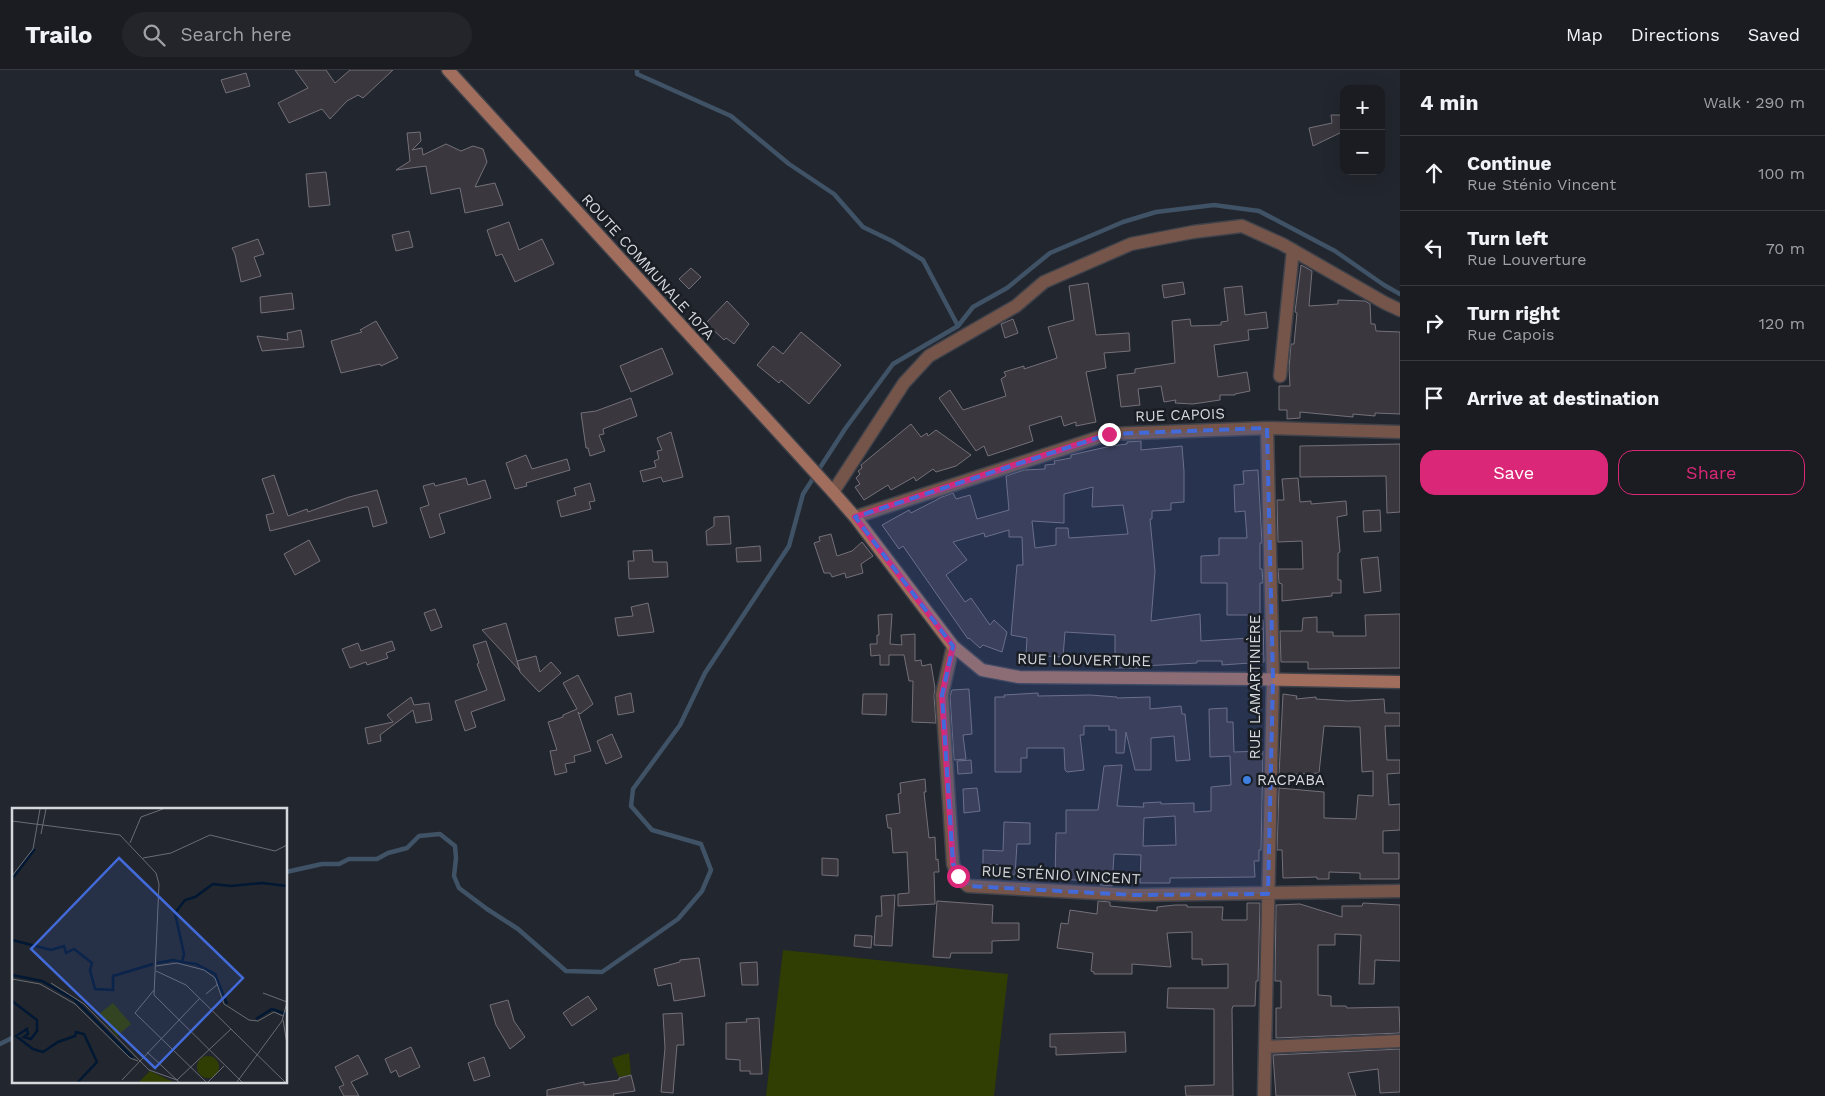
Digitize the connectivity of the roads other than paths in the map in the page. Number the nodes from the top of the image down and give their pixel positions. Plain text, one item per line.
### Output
1 (448, 70) edge
2 (1293, 250) junction
3 (1400, 310) edge
4 (1280, 376) dead end
5 (1268, 428) junction
6 (1400, 432) edge
7 (829, 488) junction
8 (855, 517) junction
9 (953, 646) junction
10 (1273, 679) junction
11 (1400, 682) edge
12 (1400, 891) edge
13 (1268, 894) junction
14 (1400, 1041) edge
15 (1265, 1047) junction
16 (1264, 1096) edge

1 - 7 main road, ROUTE COMMUNALE 107A
2 - 3 street
2 - 4 street
2 - 7 street
5 - 6 street, RUE CAPOIS
5 - 8 street, RUE CAPOIS
5 - 10 street, RUE LAMARTINIÈRE
7 - 8 main road, RUE LOUVERTURE
8 - 9 main road, RUE LOUVERTURE
9 - 10 main road, RUE LOUVERTURE
9 - 13 street, RUE STÉNIO VINCENT
10 - 11 main road, RUE LOUVERTURE
10 - 13 street, RUE LAMARTINIÈRE
12 - 13 street, RUE STÉNIO VINCENT
13 - 15 street, RUE LAMARTINIÈRE
14 - 15 street
15 - 16 street, RUE LAMARTINIÈRE

